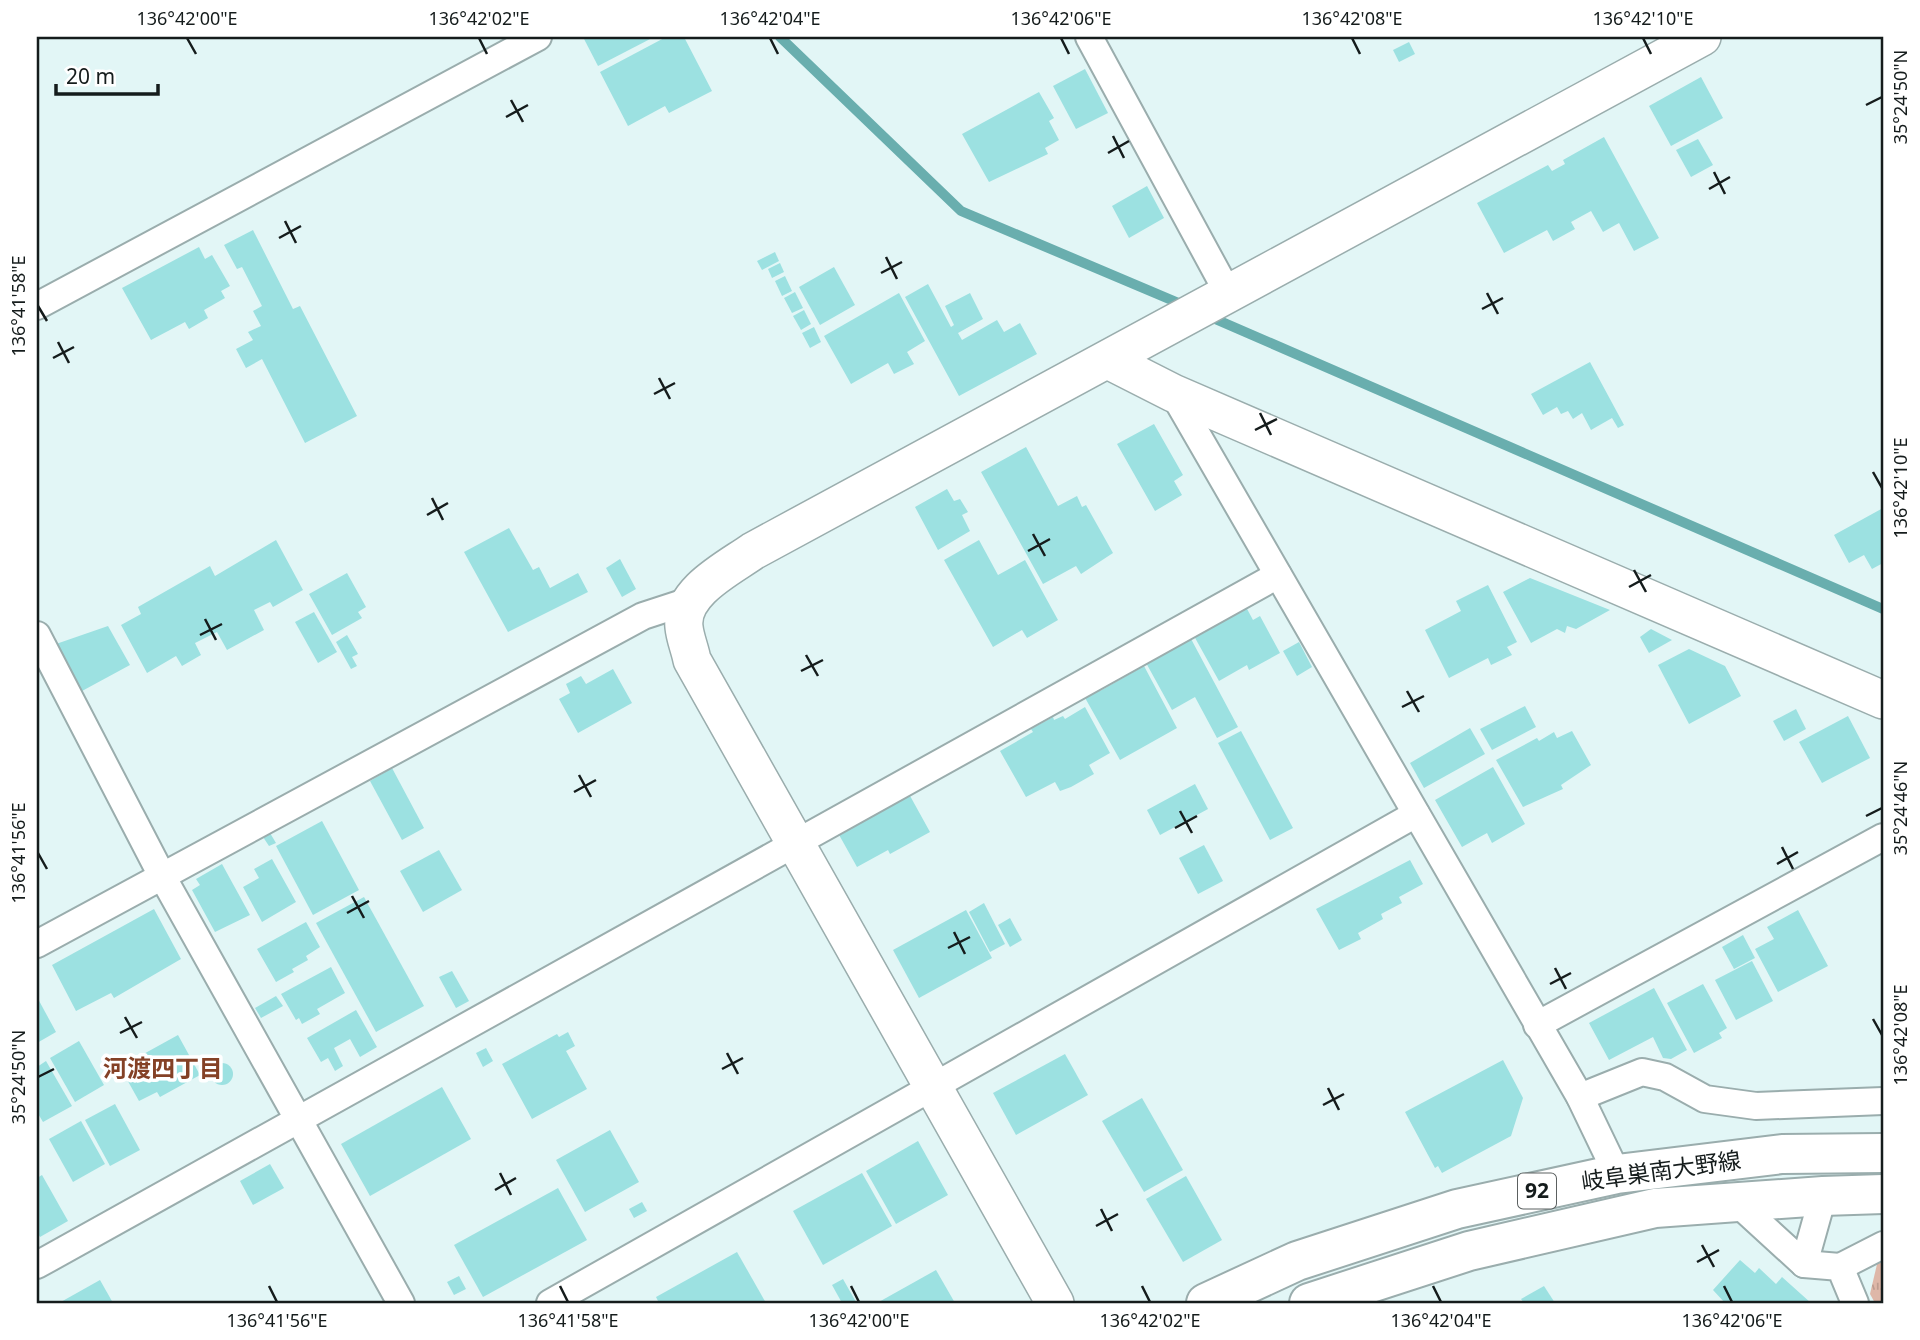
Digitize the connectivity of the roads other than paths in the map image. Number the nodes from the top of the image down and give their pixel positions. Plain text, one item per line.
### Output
1 (538, 37) edge
2 (1089, 37) edge
3 (1702, 37) edge
4 (1224, 295) junction
5 (37, 306) edge
6 (1108, 360) junction
7 (1173, 393) junction
8 (1278, 575) junction
9 (692, 600) junction
10 (40, 650) edge
11 (1883, 701) edge
12 (1416, 814) junction
13 (1883, 837) edge
14 (793, 843) junction
15 (162, 874) junction
16 (37, 944) edge
17 (1538, 1025) junction
18 (931, 1087) junction
19 (1580, 1097) junction
20 (1883, 1101) edge
21 (298, 1123) junction
22 (1883, 1153) edge
23 (1617, 1174) junction
24 (1883, 1194) edge
25 (1823, 1195) junction
26 (1735, 1201) junction
27 (1883, 1245) edge
28 (1804, 1264) junction
29 (37, 1265) edge
30 (1840, 1266) junction
31 (401, 1303) edge
32 (550, 1303) edge
33 (1055, 1303) edge
34 (1206, 1303) edge
35 (1309, 1303) edge
36 (1855, 1303) edge

1 - 5 street
2 - 4 street
3 - 4 street
4 - 6 street
6 - 7 street
6 - 9 street
7 - 8 street
7 - 11 street
8 - 12 street
8 - 14 street
9 - 14 street
9 - 15 street
10 - 15 street
12 - 17 street
12 - 18 street
13 - 17 street
14 - 18 street
14 - 21 street
15 - 16 street
15 - 21 street
17 - 19 street
18 - 32 street
18 - 33 street
19 - 20 street
19 - 23 street
21 - 29 street
21 - 31 street
22 - 23 main road, 岐阜巣南大野線 / 92
23 - 34 main road, 岐阜巣南大野線 / 92
24 - 25 main road, 岐阜巣南大野線 / 92
25 - 26 main road, 岐阜巣南大野線 / 92
25 - 28 street
26 - 28 street
26 - 35 main road, 岐阜巣南大野線 / 92
27 - 30 street
28 - 30 street
30 - 36 street

